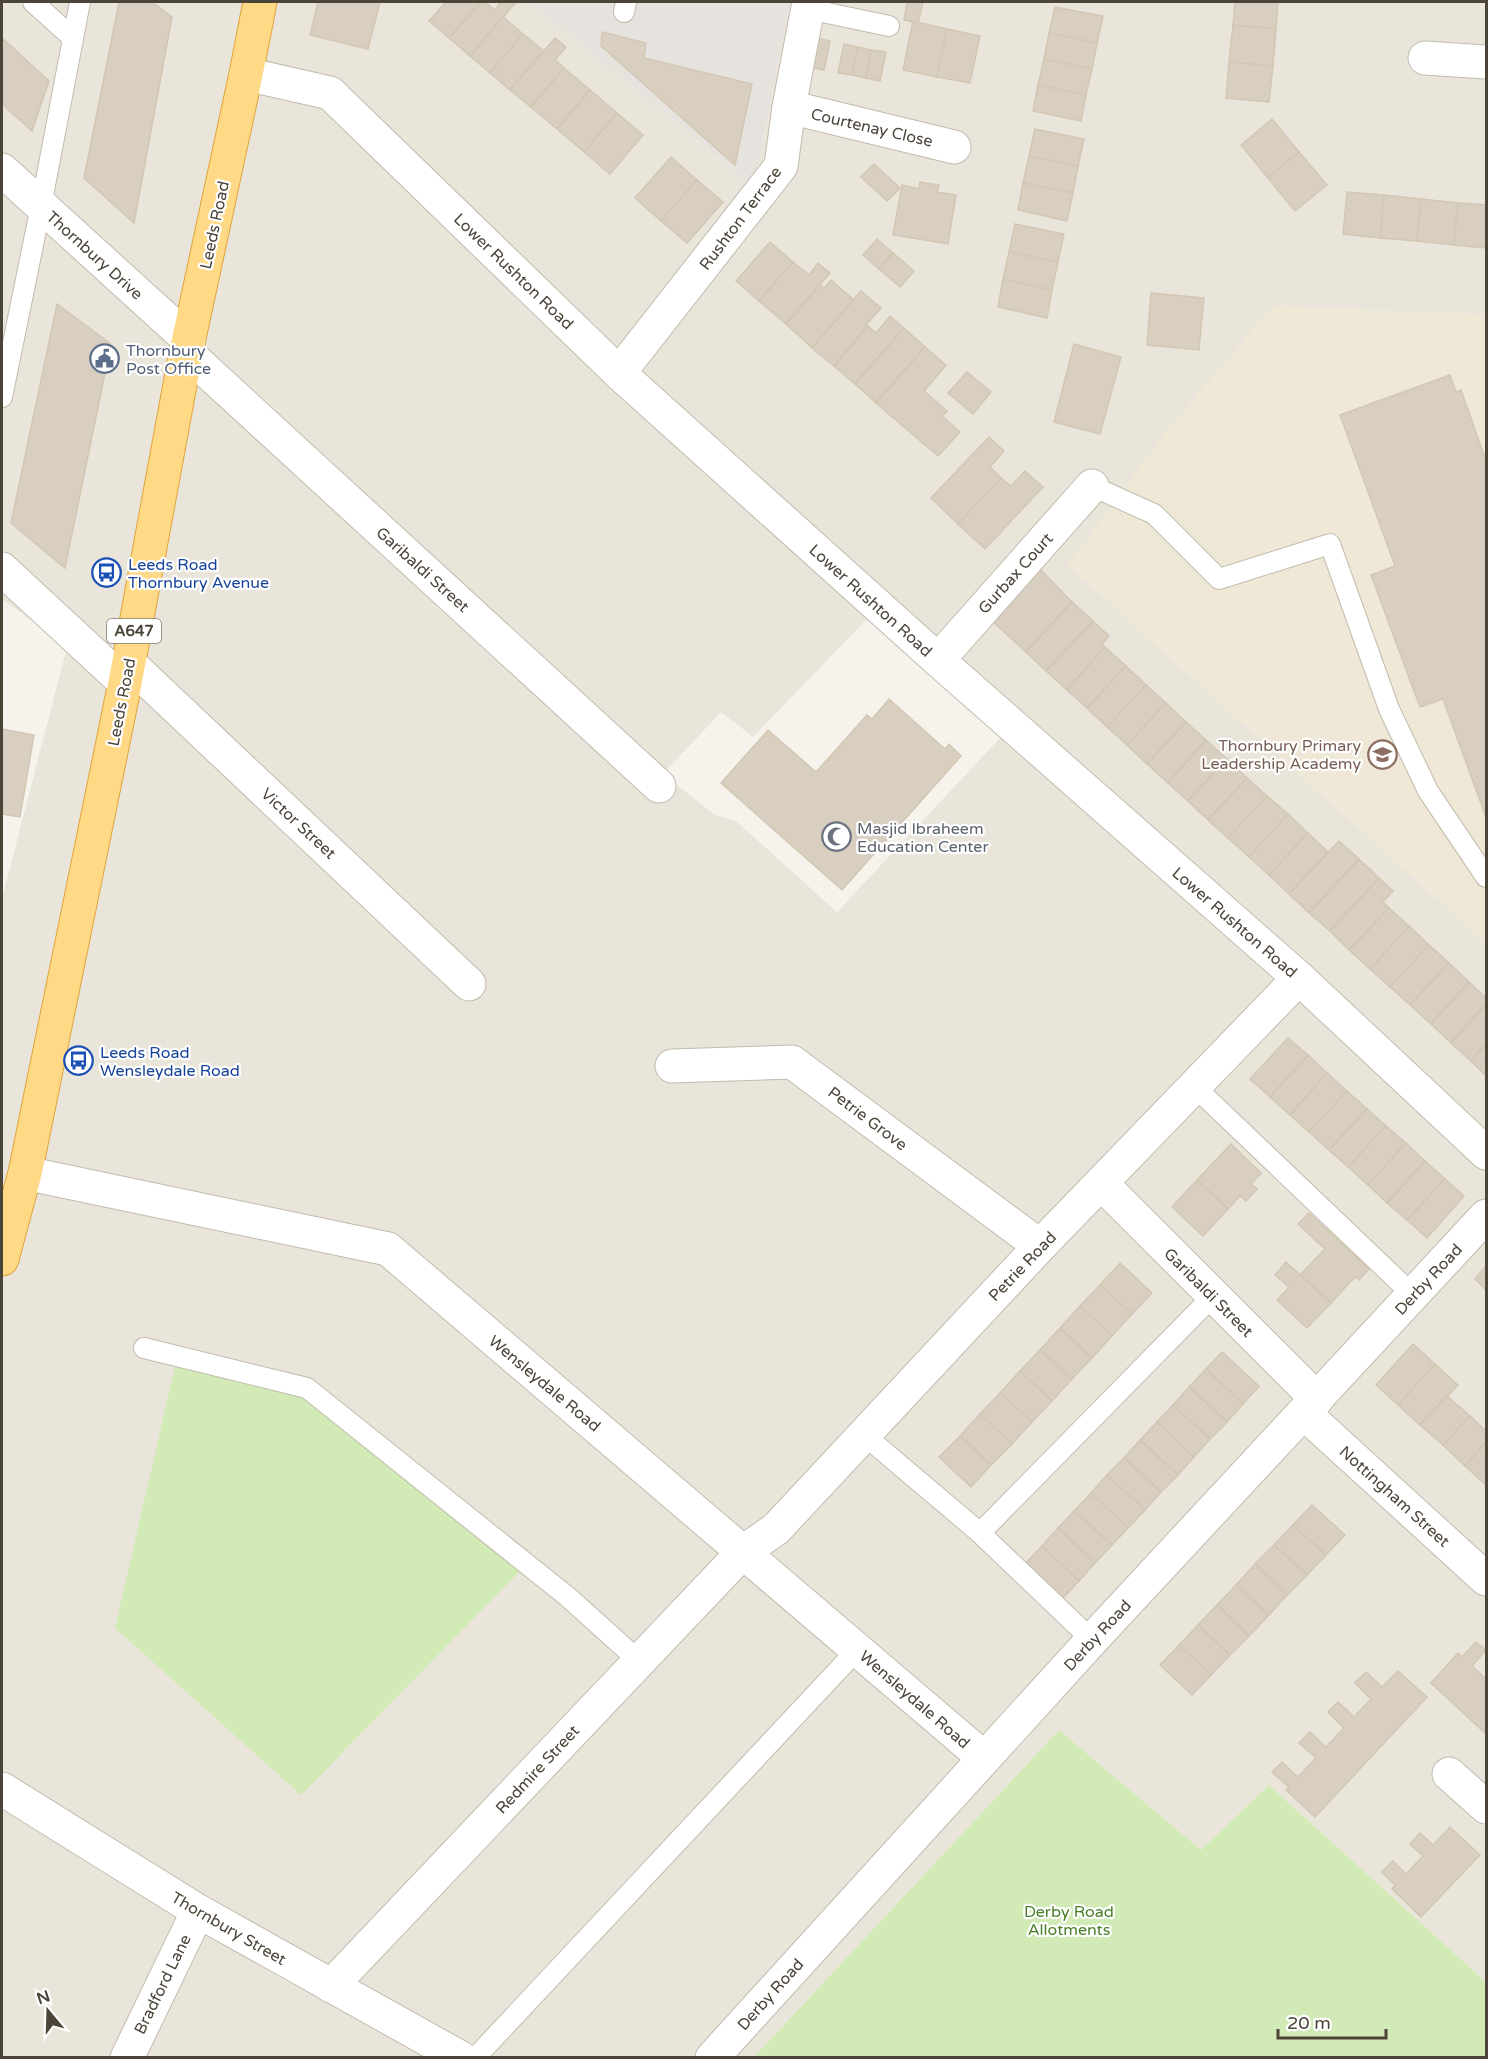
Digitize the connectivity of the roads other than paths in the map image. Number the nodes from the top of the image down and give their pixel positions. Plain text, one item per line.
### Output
1 (33, 2) edge
2 (80, 2) edge
3 (254, 5) edge
4 (808, 5) edge
5 (889, 27) dead end
6 (73, 38) junction
7 (1425, 58) dead end
8 (1486, 62) edge
9 (246, 74) junction
10 (789, 107) junction
11 (954, 147) dead end
12 (2, 171) edge
13 (41, 206) junction
14 (188, 346) junction
15 (5, 361) edge
16 (619, 374) junction
17 (2, 397) edge
18 (1092, 486) joint
19 (2, 569) edge
20 (938, 660) junction
21 (127, 673) junction
22 (659, 786) dead end
23 (1486, 878) edge
24 (1299, 978) junction
25 (469, 984) dead end
26 (672, 1066) dead end
27 (1195, 1087) junction
28 (1486, 1153) edge
29 (25, 1173) junction
30 (1102, 1184) junction
31 (1486, 1216) edge
32 (1040, 1246) junction
33 (2, 1259) edge
34 (1413, 1295) junction
35 (1213, 1296) junction
36 (144, 1348) dead end
37 (1310, 1406) junction
38 (863, 1434) junction
39 (980, 1533) junction
40 (742, 1551) junction
41 (1486, 1579) edge
42 (1092, 1640) junction
43 (857, 1650) junction
44 (639, 1660) junction
45 (984, 1758) junction
46 (1449, 1774) dead end
47 (2, 1789) edge
48 (1486, 1807) edge
49 (198, 1911) junction
50 (331, 1986) junction
51 (127, 2058) edge
52 (461, 2058) edge
53 (475, 2058) edge
54 (712, 2058) edge

1 - 6 lane
2 - 6 lane
3 - 9 highway, Leeds Road / A647
4 - 5 lane
4 - 10 street, Rushton Terrace
6 - 13 lane
7 - 8 street
9 - 14 highway, Leeds Road / A647
9 - 16 street, Lower Rushton Road
10 - 11 street, Courtenay Close
10 - 16 street, Rushton Terrace
12 - 13 street, Thornbury Drive
13 - 14 street, Thornbury Drive
13 - 15 lane
14 - 21 highway, Leeds Road / A647
14 - 22 street, Garibaldi Street
15 - 17 lane
16 - 20 street, Lower Rushton Road
18 - 20 street, Gurbax Court
18 - 23 lane
19 - 21 street, Victor Street
20 - 24 street, Lower Rushton Road
21 - 25 street, Victor Street
21 - 29 highway, Leeds Road / A647
24 - 27 street, Petrie Road
24 - 28 street, Lower Rushton Road
26 - 32 street, Petrie Grove
27 - 30 street, Petrie Road
27 - 34 lane
29 - 33 highway, Leeds Road / A647
29 - 40 street, Wensleydale Road
30 - 32 street, Petrie Road
30 - 35 street, Garibaldi Street
31 - 34 street, Derby Road
32 - 38 street, Petrie Road
34 - 37 street, Derby Road
35 - 37 street, Garibaldi Street
35 - 39 lane
36 - 44 lane
37 - 41 street, Nottingham Street
37 - 42 street, Derby Road
38 - 39 lane
38 - 40 street, Petrie Road
39 - 42 lane
40 - 43 street, Wensleydale Road
40 - 44 street, Redmire Street
42 - 45 street, Derby Road
43 - 45 street, Wensleydale Road
43 - 53 lane
44 - 50 street, Redmire Street
45 - 54 street, Derby Road
46 - 48 street
47 - 49 street, Thornbury Street
49 - 50 street, Thornbury Street
49 - 51 street, Bradford Lane
50 - 52 street, Thornbury Street

